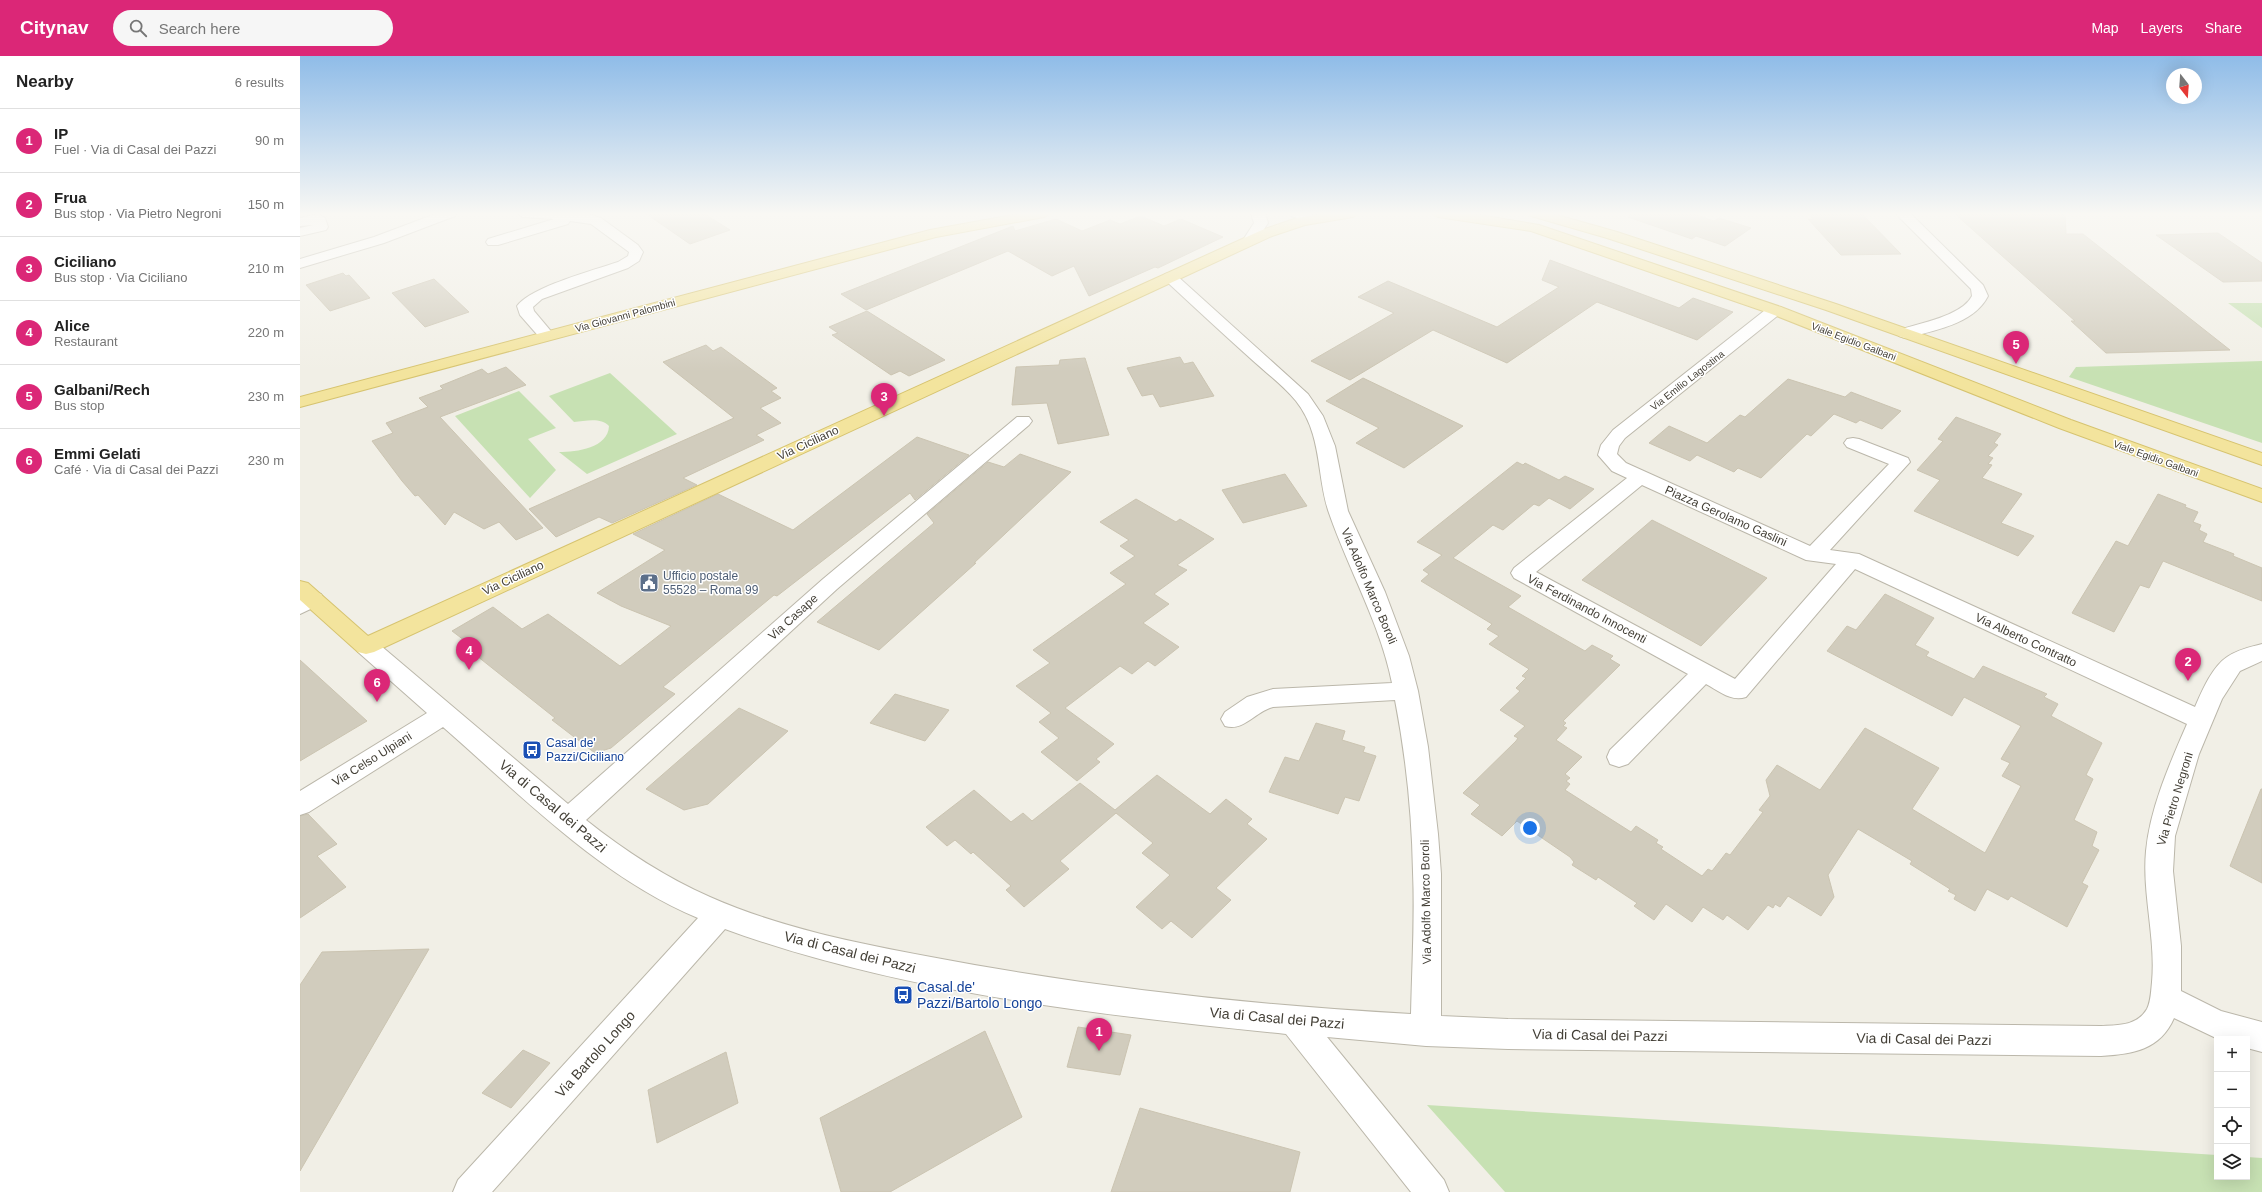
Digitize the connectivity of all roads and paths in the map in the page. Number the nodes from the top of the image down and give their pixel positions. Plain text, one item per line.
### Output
1 (620, 266) edge
2 (813, 266) edge
3 (1194, 266) edge
4 (1646, 266) edge
5 (1704, 266) edge
6 (1956, 266) edge
7 (1170, 277) junction
8 (1775, 310) junction
9 (1905, 333) junction
10 (547, 336) junction
11 (300, 402) edge
12 (1023, 421) dead end
13 (1853, 443) dead end
14 (1607, 455) joint
15 (2262, 459) edge
16 (1640, 477) junction
17 (2262, 496) edge
18 (1813, 555) junction
19 (1852, 559) junction
20 (304, 598) edge
21 (366, 646) junction
22 (2262, 652) edge
23 (1704, 672) junction
24 (1406, 691) junction
25 (444, 714) junction
26 (1233, 719) dead end
27 (2201, 720) junction
28 (1619, 757) dead end
29 (300, 804) edge
30 (568, 820) junction
31 (719, 915) junction
32 (2166, 999) junction
33 (1293, 1020) junction
34 (1426, 1031) junction
35 (2262, 1038) edge
36 (470, 1192) edge
37 (1432, 1192) edge

1 - 10 street
2 - 10 main road, Via Giovanni Palombini
3 - 7 main road, Via Ciciliano
4 - 8 main road, Viale Egidio Galbani
5 - 9 main road, Viale Egidio Galbani
6 - 9 street
7 - 21 main road, Via Ciciliano
7 - 24 street, Via Adolfo Marco Boroli
8 - 14 street, Via Emilio Lagostina
8 - 17 main road, Viale Egidio Galbani
9 - 15 main road, Viale Egidio Galbani
10 - 11 main road, Via Giovanni Palombini
12 - 30 street, Via Casape
13 - 18 street
14 - 16 street, Piazza Gerolamo Gaslini
16 - 18 street, Piazza Gerolamo Gaslini
16 - 23 street, Via Ferdinando Innocenti
18 - 19 street, Piazza Gerolamo Gaslini
19 - 23 street, Via Ferdinando Innocenti
19 - 27 street, Via Alberto Contratto
20 - 21 main road
21 - 25 street, Via di Casal dei Pazzi
22 - 27 street, Via Pietro Negroni
23 - 28 street
24 - 26 street
24 - 34 street, Via Adolfo Marco Boroli
25 - 29 street, Via Celso Ulpiani
25 - 30 street, Via di Casal dei Pazzi
27 - 32 street, Via Pietro Negroni
30 - 31 street, Via di Casal dei Pazzi
31 - 33 street, Via di Casal dei Pazzi
31 - 36 street, Via Bartolo Longo
32 - 34 street, Via di Casal dei Pazzi
32 - 35 street
33 - 34 street, Via di Casal dei Pazzi
33 - 37 street

